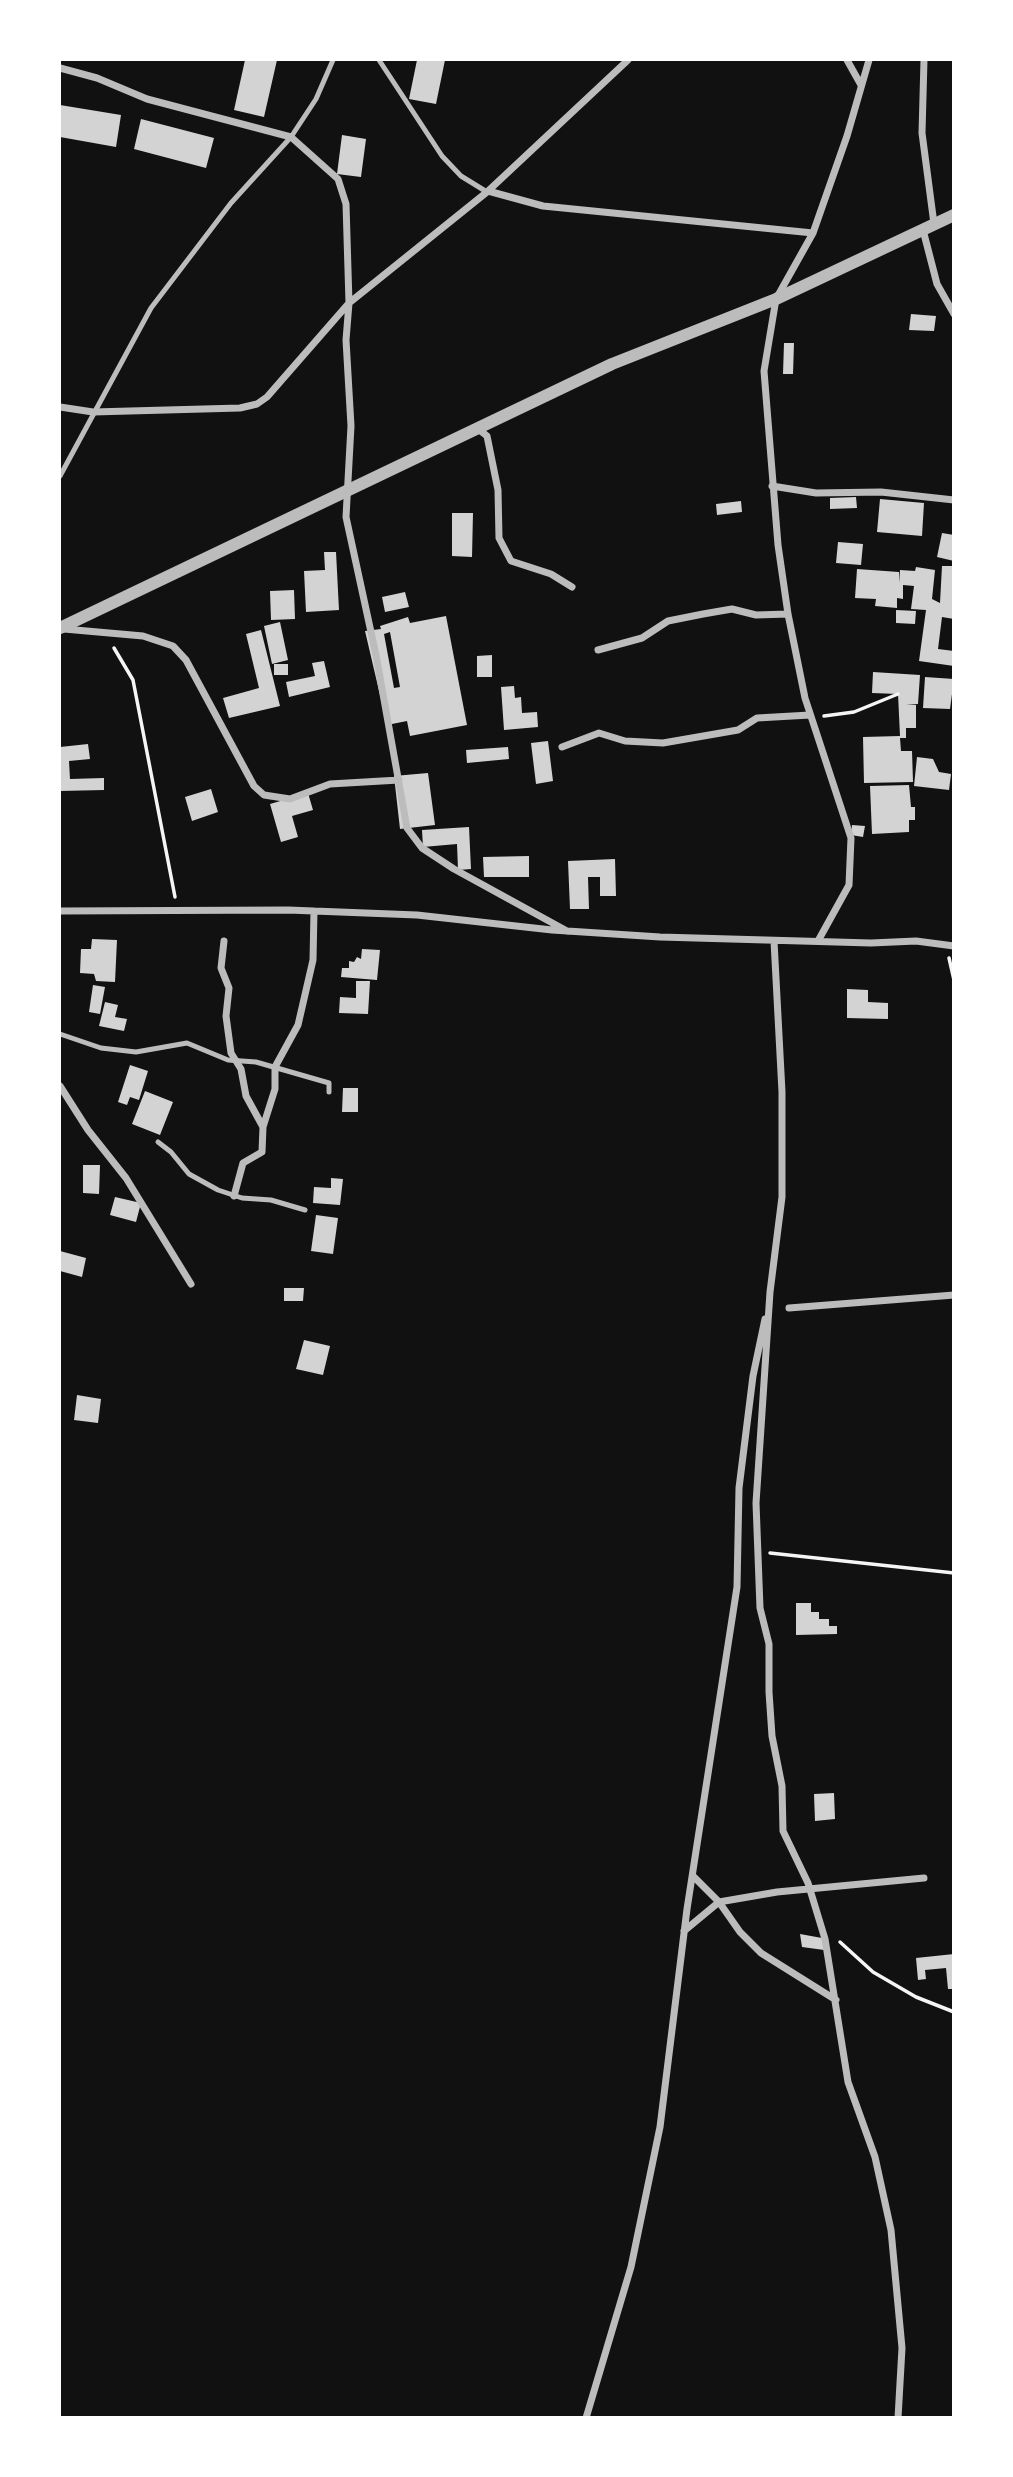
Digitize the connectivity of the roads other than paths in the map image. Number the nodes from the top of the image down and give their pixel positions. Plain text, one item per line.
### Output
1 (333, 60) edge
2 (379, 60) edge
3 (628, 60) edge
4 (847, 60) edge
5 (869, 60) edge
6 (924, 60) edge
7 (60, 68) edge
8 (861, 86) junction
9 (291, 137) junction
10 (487, 192) junction
11 (954, 215) edge
12 (929, 227) junction
13 (813, 233) junction
14 (776, 299) junction
15 (349, 303) junction
16 (954, 314) edge
17 (60, 407) edge
18 (93, 412) junction
19 (477, 428) junction
20 (60, 476) edge
21 (772, 486) junction
22 (347, 491) junction
23 (954, 499) edge
24 (572, 587) dead end
25 (788, 614) junction
26 (60, 628) edge
27 (598, 650) dead end
28 (811, 716) junction
29 (562, 747) dead end
30 (399, 780) junction
31 (60, 911) edge
32 (314, 911) junction
33 (567, 931) junction
34 (224, 941) dead end
35 (774, 941) junction
36 (818, 942) junction
37 (950, 946) edge
38 (60, 1034) edge
39 (236, 1061) junction
40 (275, 1068) junction
41 (60, 1086) edge
42 (329, 1092) dead end
43 (263, 1127) junction
44 (158, 1142) dead end
45 (234, 1196) junction
46 (305, 1210) dead end
47 (191, 1284) dead end
48 (770, 1292) junction
49 (954, 1295) edge
50 (789, 1308) dead end
51 (693, 1875) junction
52 (924, 1878) dead end
53 (810, 1889) junction
54 (719, 1902) junction
55 (684, 1931) junction
56 (836, 2000) junction
57 (586, 2417) edge
58 (898, 2417) edge

1 - 9 lane
2 - 10 lane
3 - 10 street
4 - 8 street
5 - 8 street
6 - 12 street
7 - 9 street
8 - 13 street
9 - 15 street
9 - 18 lane
10 - 13 street
10 - 15 street
11 - 12 street
12 - 14 street
12 - 16 street
13 - 14 street
14 - 19 street
14 - 21 street
15 - 18 street
15 - 22 street
17 - 18 street
18 - 20 lane
19 - 22 street
19 - 24 street
21 - 23 street
21 - 25 street
22 - 26 street
22 - 30 street
25 - 27 street
25 - 28 street
26 - 30 street
28 - 29 street
28 - 36 street
30 - 33 street
31 - 32 street
32 - 33 street
32 - 40 street
33 - 35 street
34 - 39 street
35 - 36 street
35 - 48 street
36 - 37 street
38 - 39 lane
39 - 40 lane
39 - 43 street
40 - 42 lane
40 - 43 street
41 - 47 street
43 - 45 street
44 - 45 lane
45 - 46 lane
48 - 51 street
48 - 53 street
49 - 50 street
51 - 54 street
51 - 55 street
52 - 53 street
53 - 54 street
53 - 56 street
54 - 55 street
54 - 56 street
55 - 57 street
56 - 58 street

